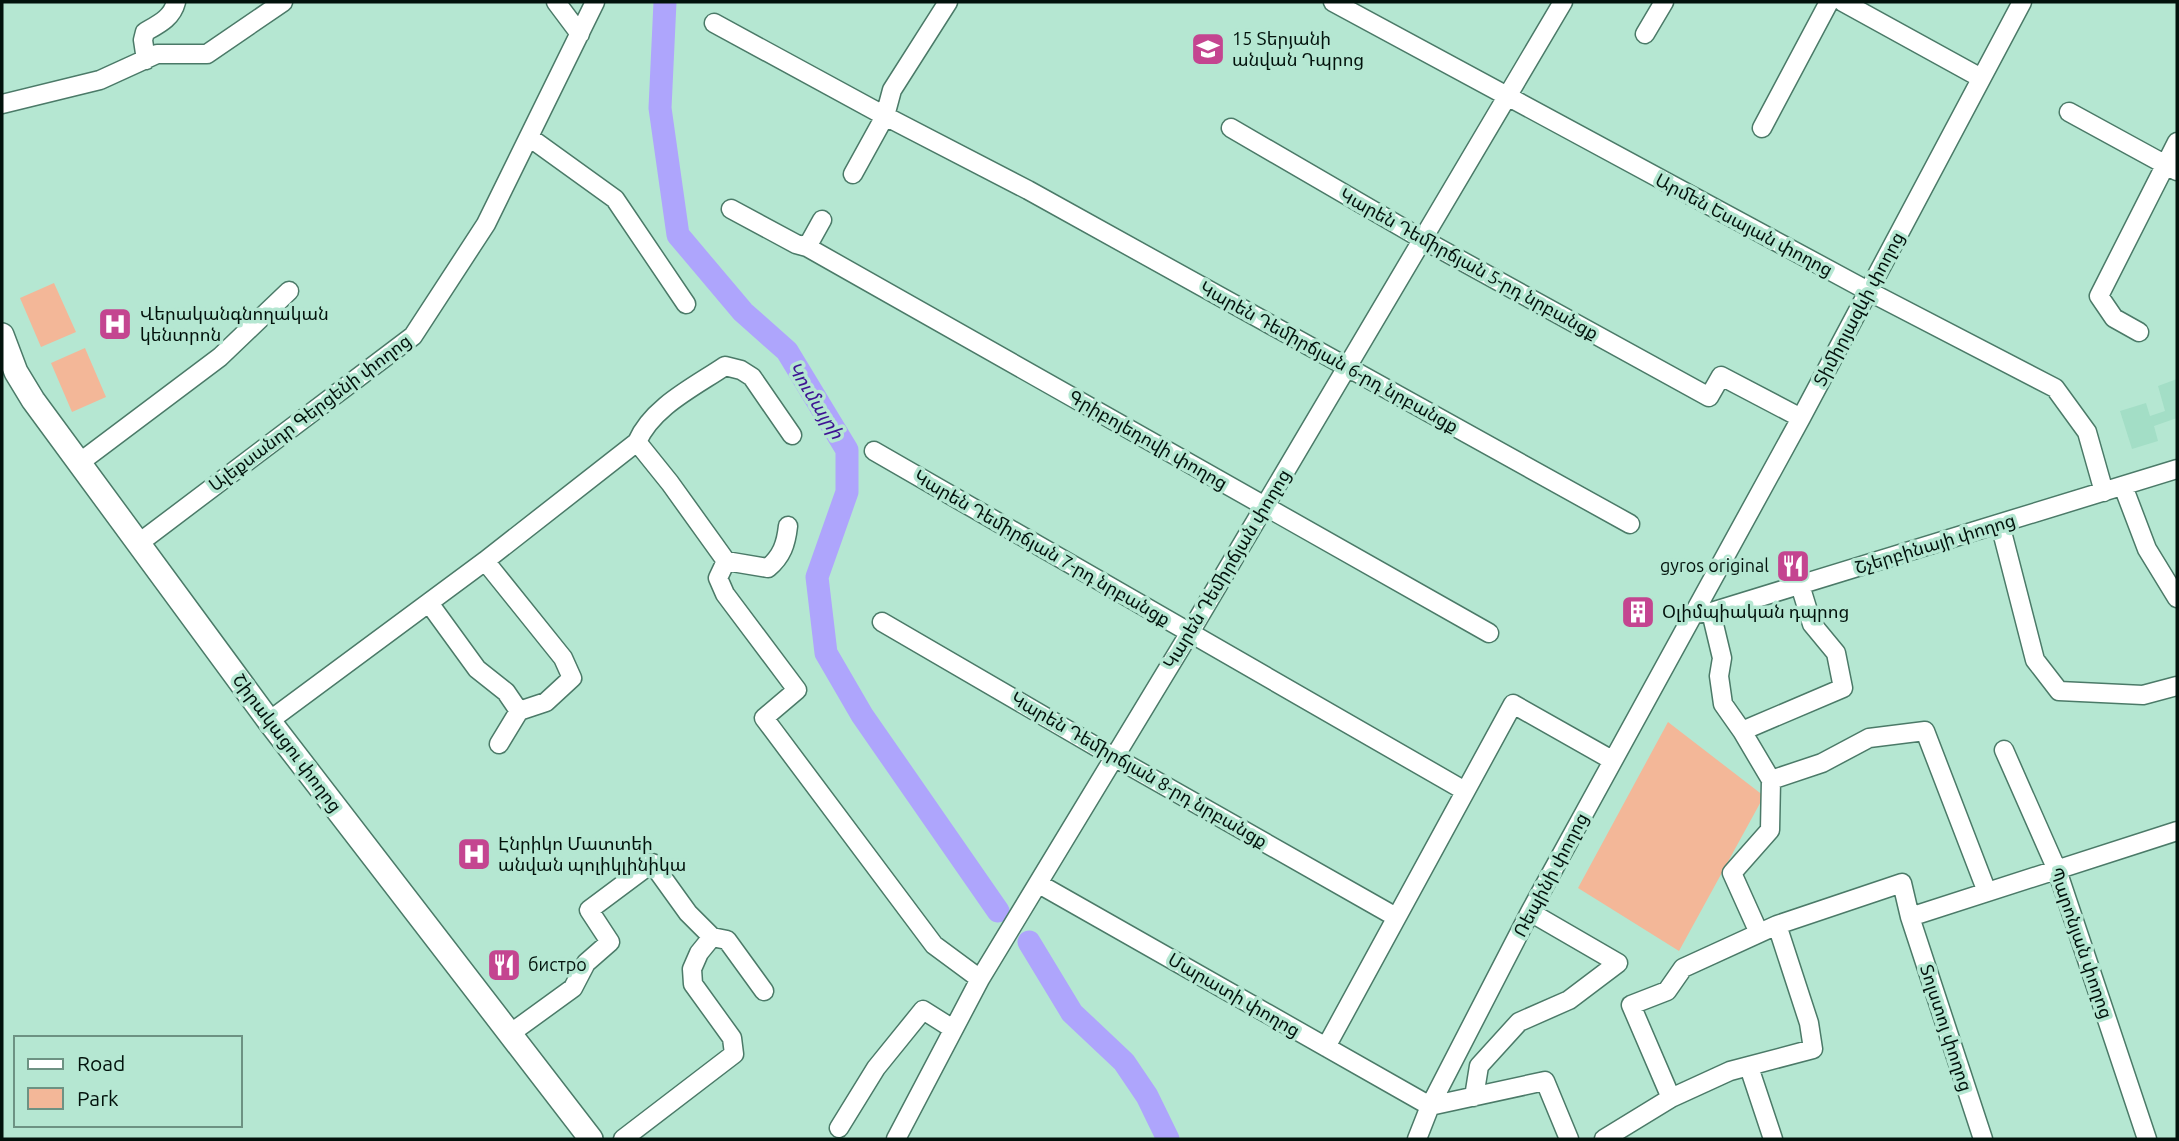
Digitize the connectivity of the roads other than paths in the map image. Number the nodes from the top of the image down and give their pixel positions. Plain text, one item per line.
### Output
1 (176, 2) edge
2 (283, 2) edge
3 (556, 2) edge
4 (595, 2) edge
5 (948, 2) edge
6 (1333, 2) edge
7 (1563, 2) edge
8 (1664, 2) edge
9 (1829, 2) edge
10 (1843, 2) edge
11 (2022, 2) edge
12 (714, 23) dead end
13 (580, 34) junction
14 (1646, 34) dead end
15 (146, 60) junction
16 (1981, 78) junction
17 (1505, 96) junction
18 (2, 104) edge
19 (2069, 112) dead end
20 (885, 116) junction
21 (1231, 128) dead end
22 (1762, 128) dead end
23 (528, 137) junction
24 (2177, 142) edge
25 (2171, 167) edge
26 (853, 174) dead end
27 (731, 209) dead end
28 (822, 220) dead end
29 (1422, 239) junction
30 (807, 247) junction
31 (289, 291) dead end
32 (1868, 291) junction
33 (686, 304) dead end
34 (2139, 332) dead end
35 (2, 339) edge
36 (1347, 367) junction
37 (1801, 418) junction
38 (792, 435) dead end
39 (637, 442) junction
40 (874, 451) dead end
41 (79, 463) junction
42 (2177, 469) edge
43 (2123, 486) junction
44 (2104, 492) junction
45 (1265, 506) junction
46 (1630, 524) dead end
47 (2000, 524) junction
48 (788, 526) dead end
49 (139, 543) junction
50 (485, 561) junction
51 (726, 561) junction
52 (1800, 585) junction
53 (2177, 598) edge
54 (429, 603) junction
55 (1711, 612) junction
56 (1692, 614) junction
57 (882, 622) dead end
58 (1489, 633) dead end
59 (1189, 634) junction
60 (2177, 686) edge
61 (519, 711) junction
62 (269, 721) junction
63 (1742, 731) junction
64 (499, 744) dead end
65 (2004, 750) dead end
66 (1114, 757) junction
67 (1612, 760) junction
68 (1771, 780) junction
69 (1465, 792) junction
70 (2177, 831) edge
71 (2057, 870) junction
72 (1039, 884) junction
73 (1987, 892) junction
74 (1530, 912) junction
75 (1396, 917) junction
76 (1910, 917) junction
77 (1777, 925) junction
78 (1759, 933) junction
79 (712, 937) junction
80 (980, 979) junction
81 (764, 991) dead end
82 (953, 1029) junction
83 (511, 1033) junction
84 (1326, 1047) junction
85 (1749, 1067) junction
86 (1474, 1097) junction
87 (1671, 1098) junction
88 (1430, 1106) junction
89 (839, 1128) dead end
90 (591, 1139) edge
91 (623, 1139) edge
92 (896, 1139) edge
93 (1417, 1139) edge
94 (1569, 1139) edge
95 (1604, 1139) edge
96 (1773, 1139) edge
97 (1983, 1139) edge
98 (2147, 1139) edge

1 - 15 street
2 - 15 street
3 - 13 street
4 - 13 street, Ալեքսանդր Գերցենի փողոց
5 - 20 street
6 - 17 street, Արմեն Եսայան փողոց
7 - 17 street, Կարեն Դեմիրճյան փողոց
8 - 14 street
9 - 22 street
10 - 16 street
11 - 16 street, Տիմիրյազևի փողոց
12 - 20 street, Կարեն Դեմիրճյան 6-րդ նրբանցք
13 - 23 street, Ալեքսանդր Գերցենի փողոց
15 - 18 street
16 - 32 street, Տիմիրյազևի փողոց
17 - 29 street, Կարեն Դեմիրճյան փողոց
17 - 32 street, Արմեն Եսայան փողոց
19 - 25 street
20 - 26 street
20 - 36 street, Կարեն Դեմիրճյան 6-րդ նրբանցք
21 - 29 street, Կարեն Դեմիրճյան 5-րդ նրբանցք
23 - 33 street
23 - 49 street, Ալեքսանդր Գերցենի փողոց
24 - 25 street
25 - 34 street
27 - 30 street, Գրիբոյեդովի փողոց
28 - 30 street
29 - 36 street, Կարեն Դեմիրճյան փողոց
29 - 37 street, Կարեն Դեմիրճյան 5-րդ նրբանցք
30 - 45 street, Գրիբոյեդովի փողոց
31 - 41 street
32 - 37 street, Տիմիրյազևի փողոց
32 - 44 street, Արմեն Եսայան փողոց
35 - 41 main road, Շիրակացու փողոց
36 - 45 street, Կարեն Դեմիրճյան փողոց
36 - 46 street, Կարեն Դեմիրճյան 6-րդ նրբանցք
37 - 56 street, Տիմիրյազևի փողոց
38 - 39 street
39 - 50 street
39 - 51 street
40 - 59 street, Կարեն Դեմիրճյան 7-րդ նրբանցք
41 - 49 main road, Շիրակացու փողոց
42 - 43 street, Շչերբինայի փողոց
43 - 44 street, Շչերբինայի փողոց
43 - 53 street
44 - 47 street, Շչերբինայի փողոց
45 - 58 street, Գրիբոյեդովի փողոց
45 - 59 street, Կարեն Դեմիրճյան փողոց
47 - 52 street, Շչերբինայի փողոց
47 - 60 street
48 - 51 street
49 - 62 main road, Շիրակացու փողոց
50 - 54 street
50 - 61 street
51 - 80 street
52 - 55 street, Շչերբինայի փողոց
52 - 63 street
54 - 61 street
54 - 62 street
55 - 56 street, Շչերբինայի փողոց
55 - 63 street
56 - 67 street, Ռեպինի փողոց
57 - 66 street, Կարեն Դեմիրճյան 8-րդ նրբանցք
59 - 66 street, Կարեն Դեմիրճյան փողոց
59 - 69 street, Կարեն Դեմիրճյան 7-րդ նրբանցք
61 - 64 street
62 - 83 main road, Շիրակացու փողոց
63 - 68 street
65 - 71 street, Պարոնյան փողոց
66 - 72 street, Կարեն Դեմիրճյան փողոց
66 - 75 street, Կարեն Դեմիրճյան 8-րդ նրբանցք
67 - 69 street
67 - 74 street, Ռեպինի փողոց
68 - 73 street
68 - 78 street
69 - 75 street
70 - 71 street
71 - 73 street
71 - 98 street, Պարոնյան փողոց
72 - 80 street, Կարեն Դեմիրճյան փողոց
72 - 84 street, Մարատի փողոց
73 - 76 street
74 - 86 street
74 - 88 street, Ռեպինի փողոց
75 - 84 street
76 - 77 street, Տոլստոյ փողոց
76 - 97 street, Տոլստոյ փողոց
77 - 78 street
77 - 85 street
78 - 87 street
79 - 81 street
79 - 83 street
79 - 91 street
80 - 82 street, Կարեն Դեմիրճյան փողոց
82 - 89 street
82 - 92 street, Կարեն Դեմիրճյան փողոց
83 - 90 main road, Շիրակացու փողոց
84 - 88 street, Մարատի փողոց
85 - 87 street
85 - 96 street
86 - 88 street
86 - 94 street
87 - 95 street
88 - 93 street, Ռեպինի փողոց

